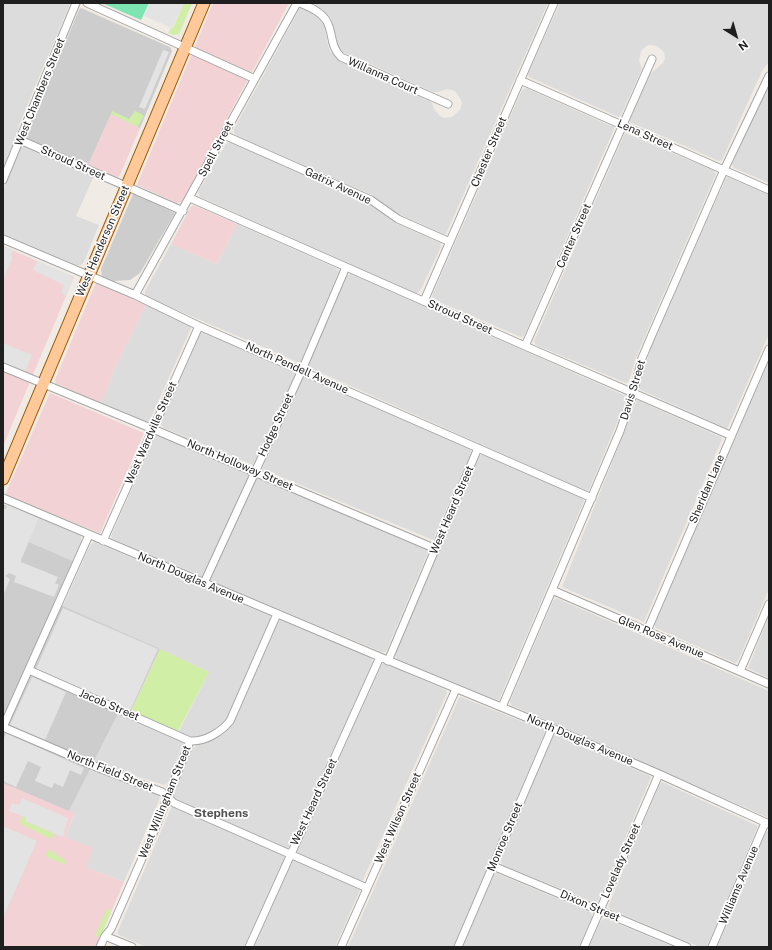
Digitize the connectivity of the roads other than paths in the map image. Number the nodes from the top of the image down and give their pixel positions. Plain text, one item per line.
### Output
1 (76, 3) edge
2 (88, 3) edge
3 (204, 3) edge
4 (297, 3) edge
5 (300, 3) edge
6 (554, 3) edge
7 (185, 47) junction
8 (652, 58) dead end
9 (769, 76) edge
10 (255, 79) junction
11 (520, 80) junction
12 (448, 104) dead end
13 (623, 125) junction
14 (224, 135) junction
15 (20, 140) junction
16 (724, 170) junction
17 (3, 180) edge
18 (126, 186) junction
19 (769, 190) edge
20 (190, 198) junction
21 (183, 211) junction
22 (3, 239) edge
23 (450, 242) junction
24 (346, 267) junction
25 (88, 275) junction
26 (135, 296) junction
27 (424, 301) junction
28 (199, 326) junction
29 (526, 346) junction
30 (769, 348) edge
31 (3, 367) edge
32 (302, 370) junction
33 (43, 384) junction
34 (633, 394) junction
35 (153, 428) junction
36 (730, 435) junction
37 (478, 448) junction
38 (255, 472) junction
39 (3, 479) edge
40 (3, 498) edge
41 (592, 498) junction
42 (90, 535) junction
43 (103, 541) junction
44 (436, 549) junction
45 (204, 583) junction
46 (552, 590) junction
47 (769, 604) edge
48 (277, 614) junction
49 (647, 631) junction
50 (380, 658) junction
51 (388, 661) junction
52 (29, 670) junction
53 (740, 671) junction
54 (769, 684) edge
55 (456, 689) junction
56 (502, 708) junction
57 (3, 727) edge
58 (552, 728) junction
59 (190, 741) junction
60 (659, 774) junction
61 (167, 797) junction
62 (767, 824) edge
63 (291, 853) junction
64 (493, 866) junction
65 (367, 888) junction
66 (599, 910) junction
67 (105, 936) junction
68 (100, 947) edge
69 (132, 947) edge
70 (249, 947) edge
71 (341, 947) edge
72 (458, 947) edge
73 (584, 947) edge
74 (687, 947) edge
75 (712, 947) edge

1 - 15 street, West Chambers Street
2 - 7 street
3 - 7 main road, West Henderson Street
4 - 10 street, Spell Street
5 - 12 street, Willanna Court
6 - 11 street, Chester Street
7 - 10 street
7 - 18 main road, West Henderson Street
8 - 13 street, Center Street
9 - 16 street, Davis Street
10 - 14 street, Spell Street
11 - 13 street, Lena Street
11 - 23 street, Chester Street
13 - 16 street, Lena Street
13 - 29 street, Center Street
14 - 20 street, Spell Street
14 - 23 street, Gatrix Avenue
15 - 17 street, West Chambers Street
15 - 18 street, Stroud Street
16 - 19 street, Lena Street
16 - 34 street, Davis Street
18 - 21 street, Stroud Street
18 - 25 main road, West Henderson Street
20 - 21 street, Spell Street
20 - 24 street, Stroud Street
21 - 26 street, Spell Street
22 - 25 street, North Pendell Avenue
23 - 27 street, Chester Street
24 - 27 street, Stroud Street
24 - 32 street, Hodge Street
25 - 26 street, North Pendell Avenue
25 - 33 main road, West Henderson Street
26 - 28 street, North Pendell Avenue
27 - 29 street, Stroud Street
28 - 32 street, North Pendell Avenue
28 - 35 street, West Wardville Street
29 - 34 street, Stroud Street
30 - 36 street, Sheridan Lane
31 - 33 street, North Holloway Street
32 - 37 street, North Pendell Avenue
32 - 38 street, Hodge Street
33 - 35 street, North Holloway Street
33 - 39 main road, West Henderson Street
34 - 36 street, Stroud Street
34 - 41 street, Davis Street
35 - 38 street, North Holloway Street
35 - 43 street, West Wardville Street
36 - 49 street, Sheridan Lane
37 - 41 street, North Pendell Avenue
37 - 44 street, West Heard Street
38 - 44 street, North Holloway Street
38 - 45 street, Hodge Street
40 - 42 street, North Douglas Avenue
41 - 46 street, Davis Street
42 - 43 street, North Douglas Avenue
42 - 52 street
43 - 45 street, North Douglas Avenue
44 - 51 street, West Heard Street
45 - 48 street, North Douglas Avenue
46 - 49 street, Glen Rose Avenue
46 - 56 street, Davis Street
47 - 53 street
48 - 50 street, North Douglas Avenue
48 - 59 street, West Willingham Street
49 - 53 street, Glen Rose Avenue
50 - 51 street, North Douglas Avenue
50 - 63 street, West Heard Street
51 - 55 street, North Douglas Avenue
52 - 57 street
52 - 59 street, Jacob Street
53 - 54 street, Glen Rose Avenue
55 - 56 street, North Douglas Avenue
55 - 65 street, West Wilson Street
56 - 58 street, North Douglas Avenue
57 - 61 street, North Field Street
58 - 60 street, North Douglas Avenue
58 - 64 street, Monroe Street
59 - 61 street, West Willingham Street
60 - 62 street, North Douglas Avenue
60 - 66 street, Lovelady Street
61 - 63 street, North Field Street
61 - 67 street, West Willingham Street
62 - 75 street, Williams Avenue
63 - 65 street, North Field Street
63 - 70 street, West Heard Street
64 - 66 street, Dixon Street
64 - 72 street, Monroe Street
65 - 71 street, West Wilson Street
66 - 73 street, Lovelady Street
66 - 74 street, Dixon Street
67 - 68 street, West Willingham Street
67 - 69 street

